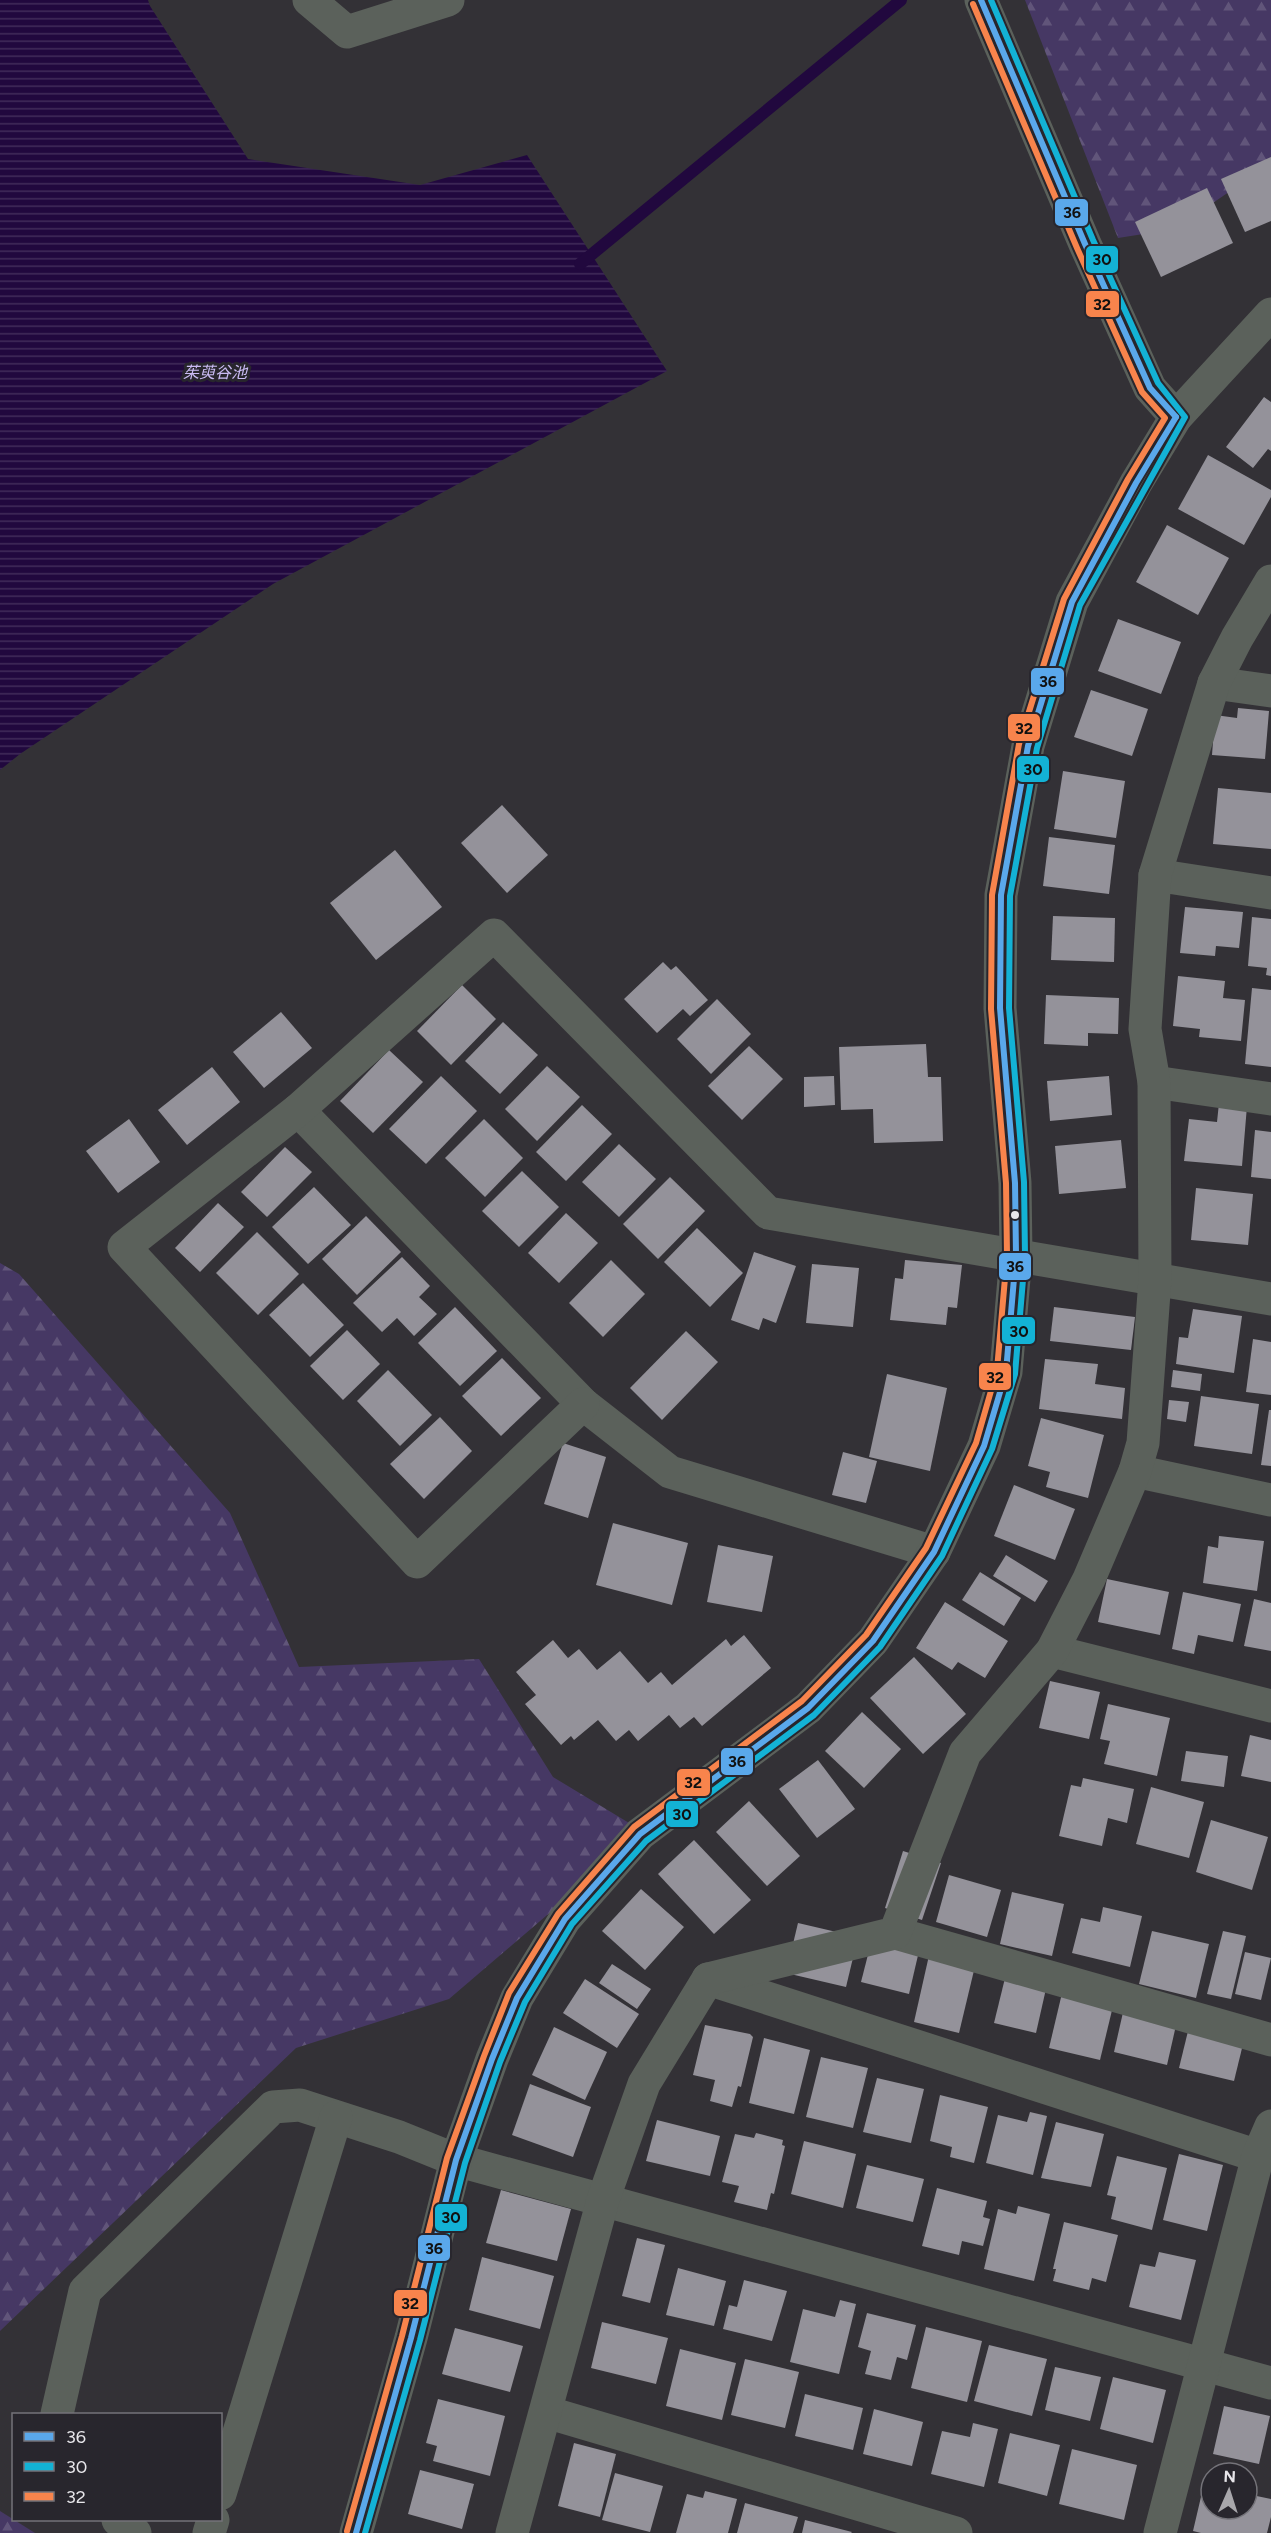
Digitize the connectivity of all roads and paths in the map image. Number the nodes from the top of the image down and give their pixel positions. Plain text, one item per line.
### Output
1 (309, 0) edge
2 (448, 0) edge
3 (981, 0) edge
4 (1271, 314) edge
5 (1176, 417) junction
6 (1271, 581) edge
7 (1214, 683) junction
8 (1271, 691) edge
9 (1155, 875) junction
10 (1271, 893) edge
11 (1154, 1082) junction
12 (1271, 1099) edge
13 (298, 1110) junction
14 (1016, 1255) junction
15 (1155, 1279) junction
16 (1271, 1299) edge
17 (582, 1404) junction
18 (1135, 1471) junction
19 (1271, 1500) edge
20 (934, 1552) junction
21 (1052, 1651) junction
22 (1271, 1706) edge
23 (895, 1933) junction
24 (708, 1979) junction
25 (1271, 2040) edge
26 (336, 2117) junction
27 (1271, 2126) edge
28 (1258, 2156) junction
29 (456, 2160) junction
30 (603, 2200) junction
31 (1204, 2365) junction
32 (1271, 2383) edge
33 (546, 2412) junction
34 (57, 2413) edge
35 (222, 2488) edge
36 (119, 2521) edge
37 (135, 2533) edge
38 (356, 2533) edge
39 (512, 2533) edge
40 (956, 2533) edge
41 (1160, 2533) edge

1 - 2 street
3 - 5 street
4 - 5 street
5 - 14 street
6 - 7 street
7 - 8 street
7 - 9 street
9 - 10 street
9 - 11 street
11 - 12 street
11 - 15 street
13 - 14 street
13 - 17 street
13 - 17 street
14 - 15 street
14 - 20 street
15 - 16 street
15 - 18 street
17 - 20 street
18 - 19 street
18 - 21 street
20 - 29 street
21 - 22 street
21 - 23 street
23 - 24 street
23 - 25 street
24 - 28 street
24 - 30 street
26 - 29 street
26 - 34 street
26 - 35 street
27 - 28 street
28 - 31 street
29 - 30 street
29 - 38 street
30 - 31 street
30 - 33 street
31 - 32 street
31 - 41 street
33 - 39 street
33 - 40 street
36 - 37 street

